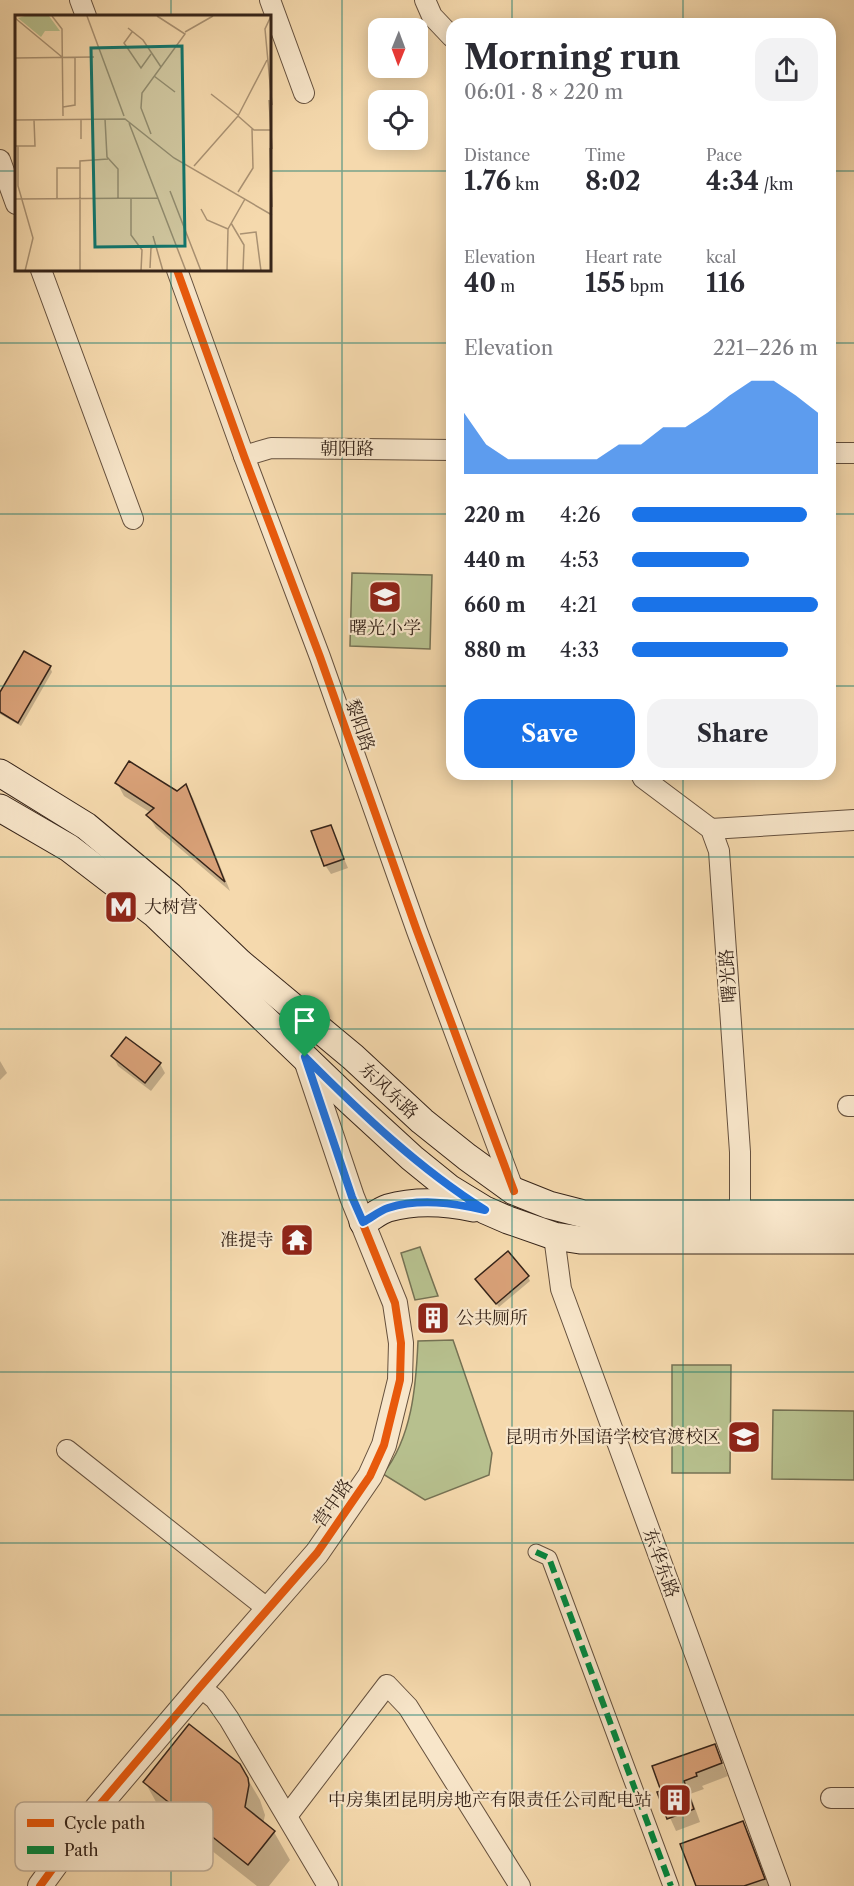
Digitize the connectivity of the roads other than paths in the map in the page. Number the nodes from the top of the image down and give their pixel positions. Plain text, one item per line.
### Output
1 (80, 0) edge
2 (425, 0) edge
3 (272, 1) edge
4 (86, 15) edge
5 (446, 31) edge
6 (304, 93) dead end
7 (0, 160) edge
8 (15, 201) edge
9 (42, 272) edge
10 (178, 272) edge
11 (446, 450) edge
12 (836, 453) edge
13 (854, 453) edge
14 (244, 456) junction
15 (133, 519) dead end
16 (0, 773) edge
17 (646, 780) edge
18 (0, 808) edge
19 (854, 820) edge
20 (711, 829) junction
21 (305, 1057) junction
22 (514, 1191) junction
23 (485, 1210) junction
24 (740, 1214) junction
25 (854, 1214) edge
26 (363, 1222) junction
27 (554, 1236) junction
28 (854, 1240) edge
29 (67, 1450) dead end
30 (536, 1552) dead end
31 (268, 1609) junction
32 (200, 1687) junction
33 (831, 1798) dead end
34 (854, 1798) edge
35 (102, 1802) edge
36 (287, 1816) junction
37 (51, 1871) edge
38 (40, 1886) edge
39 (328, 1886) edge
40 (520, 1886) edge
41 (671, 1886) edge
42 (780, 1886) edge

1 - 4 street
2 - 5 street
3 - 6 street
7 - 8 street
9 - 15 street
10 - 14 street, 黎阳路
11 - 14 street, 朝阳路
12 - 13 street
14 - 22 street, 黎阳路
16 - 22 main road, 东风东路
17 - 20 street
18 - 21 main road, 东风东路
19 - 20 street
20 - 24 street, 曙光路
21 - 23 main road, 东风东路
21 - 26 street, 营中路
22 - 24 main road, 东风东路
23 - 26 main road
23 - 27 main road, 东风东路
24 - 25 main road, 东风东路
26 - 31 street, 营中路
27 - 28 main road, 东风东路
27 - 42 street, 东华东路
29 - 31 street
30 - 41 street
31 - 32 street, 营中路
32 - 35 street, 营中路
32 - 36 street
33 - 34 street
36 - 39 street
36 - 40 street
37 - 38 street, 营中路

